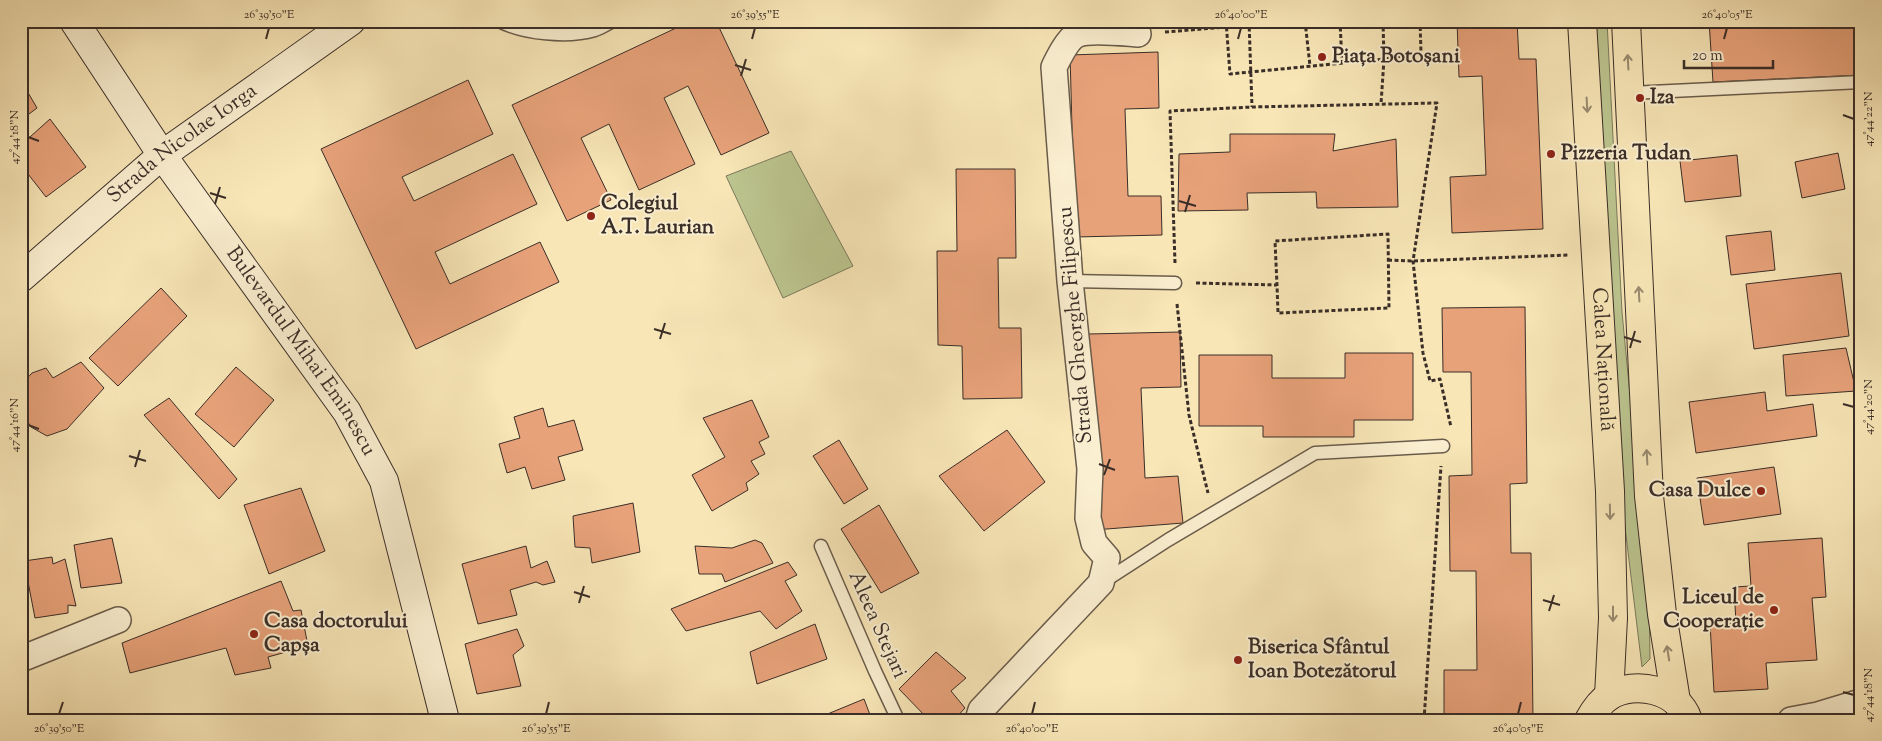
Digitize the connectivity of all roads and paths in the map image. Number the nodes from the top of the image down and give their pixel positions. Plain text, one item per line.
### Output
1 (74, 21) edge
2 (351, 21) edge
3 (498, 21) edge
4 (613, 21) edge
5 (1226, 21) edge
6 (1249, 21) edge
7 (1305, 21) edge
8 (1340, 21) edge
9 (1383, 21) edge
10 (1420, 21) edge
11 (1582, 21) edge
12 (1626, 21) edge
13 (1227, 27) junction
14 (1138, 34) joint
15 (1384, 59) junction
16 (1342, 63) junction
17 (1310, 66) junction
18 (1252, 71) junction
19 (1861, 82) edge
20 (1630, 93) junction
21 (1381, 104) junction
22 (1252, 107) junction
23 (162, 155) junction
24 (1596, 254) junction
25 (1388, 260) junction
26 (1413, 261) junction
27 (21, 278) edge
28 (1070, 281) junction
29 (1175, 283) junction
30 (1277, 285) junction
31 (1448, 443) junction
32 (1213, 513) junction
33 (821, 546) dead end
34 (1101, 583) junction
35 (118, 620) dead end
36 (21, 659) edge
37 (1609, 696) junction
38 (1861, 702) edge
39 (1682, 710) edge
40 (1819, 717) edge
41 (445, 720) edge
42 (898, 720) edge
43 (978, 720) edge
44 (1424, 720) edge
45 (1589, 720) edge
46 (1791, 720) edge

1 - 23 main road, Bulevardul Mihai Eminescu
2 - 23 main road, Strada Nicolae Iorga
3 - 4 lane
5 - 13 path
6 - 18 path
7 - 17 path
8 - 16 path
9 - 15 path
10 - 15 path
11 -> 24 main road, Calea Națională
20 -> 12 main road, Calea Națională
13 - 14 path
13 - 18 path
14 - 28 street, Strada Gheorghe Filipescu
15 - 16 path
15 - 21 path
16 - 17 path
17 - 18 path
18 - 22 path
19 - 20 lane
39 -> 20 main road, Calea Națională
21 - 22 path
21 - 26 path
22 - 29 path
23 - 27 main road, Strada Nicolae Iorga
23 - 41 main road, Bulevardul Mihai Eminescu
24 - 26 path
24 -> 37 main road, Calea Națională
25 - 26 path
25 - 30 path
25 - 30 path
26 - 31 path
28 - 29 lane
28 - 34 street, Strada Gheorghe Filipescu
29 - 30 path
29 - 32 path
31 - 32 lane
31 - 44 path
32 - 34 lane
33 - 42 lane, Aleea Stejari
34 - 43 street, Strada Gheorghe Filipescu
35 - 36 street
37 - 39 main road
37 - 45 main road
38 - 40 street
40 - 46 street

